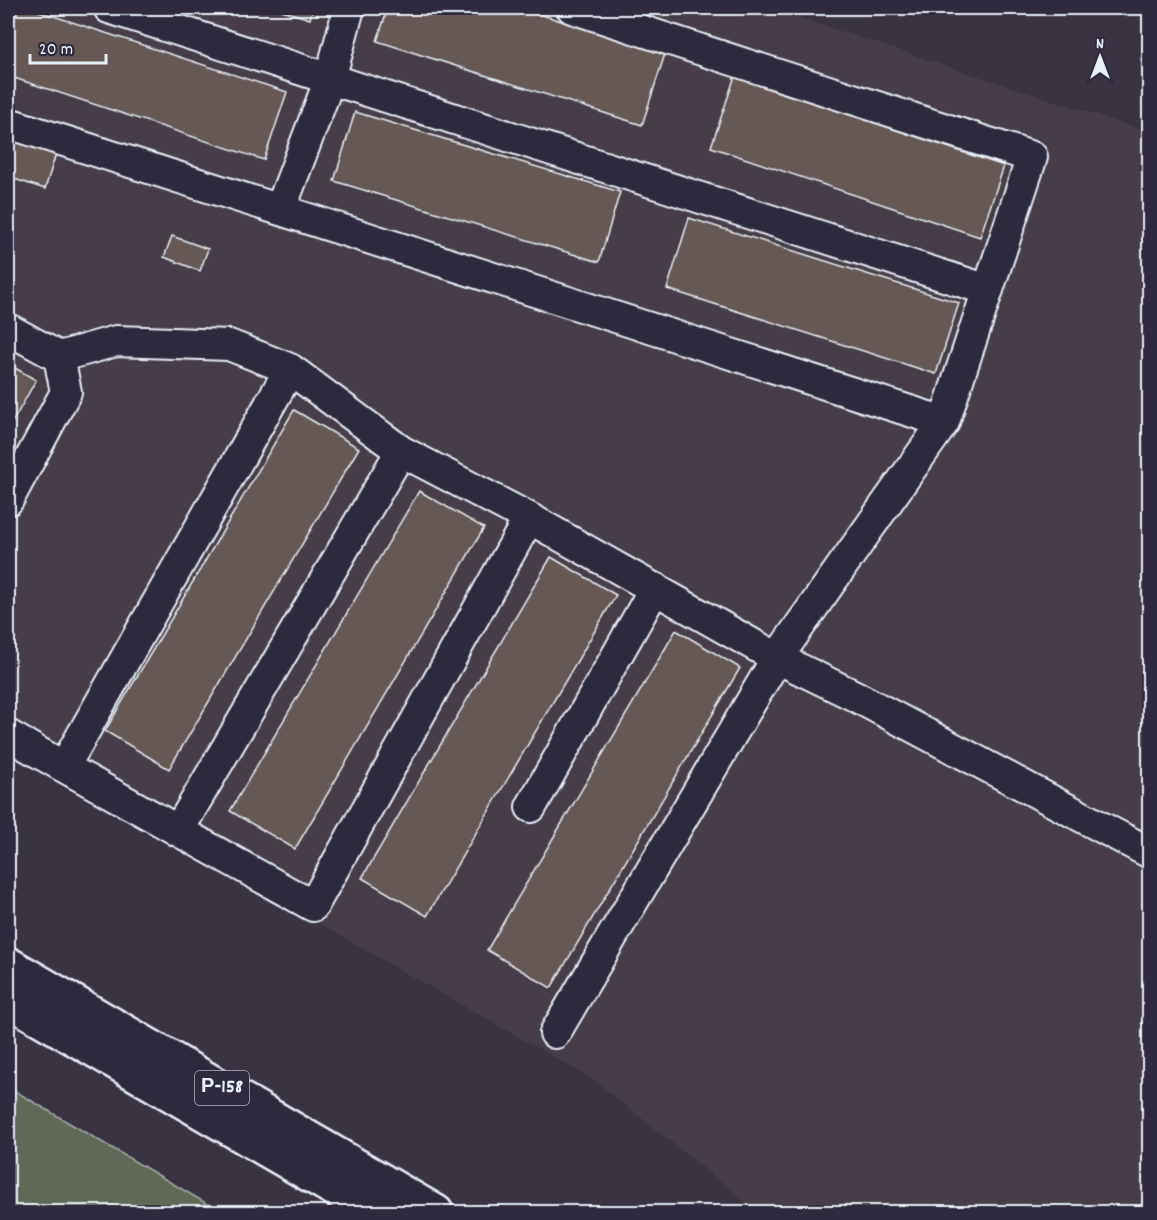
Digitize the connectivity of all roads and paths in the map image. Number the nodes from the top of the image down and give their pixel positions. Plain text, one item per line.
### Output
1 (109, 8) edge
2 (349, 8) edge
3 (572, 8) edge
4 (330, 79) junction
5 (8, 123) edge
6 (280, 210) junction
7 (988, 290) junction
8 (8, 329) edge
9 (59, 357) junction
10 (290, 369) junction
11 (944, 422) junction
12 (401, 451) junction
13 (8, 500) edge
14 (529, 518) junction
15 (655, 588) junction
16 (777, 658) junction
17 (8, 735) edge
18 (64, 767) junction
19 (531, 807) dead end
20 (178, 831) junction
21 (1149, 853) edge
22 (8, 964) edge
23 (8, 1000) edge
24 (555, 1033) dead end
25 (374, 1212) edge
26 (436, 1212) edge

1 - 4 lane
2 - 4 lane
3 - 7 lane
4 - 6 lane
4 - 7 lane
5 - 6 lane
6 - 11 lane
7 - 11 lane
8 - 9 lane
9 - 10 lane
9 - 13 lane
10 - 12 lane
10 - 18 lane
11 - 16 lane
12 - 14 lane
12 - 20 lane
14 - 15 lane
14 - 20 lane
15 - 16 lane
15 - 19 lane
16 - 21 lane
16 - 24 lane
17 - 18 lane
18 - 20 lane
22 - 26 main road, Р-158
23 - 25 main road, Р-158

